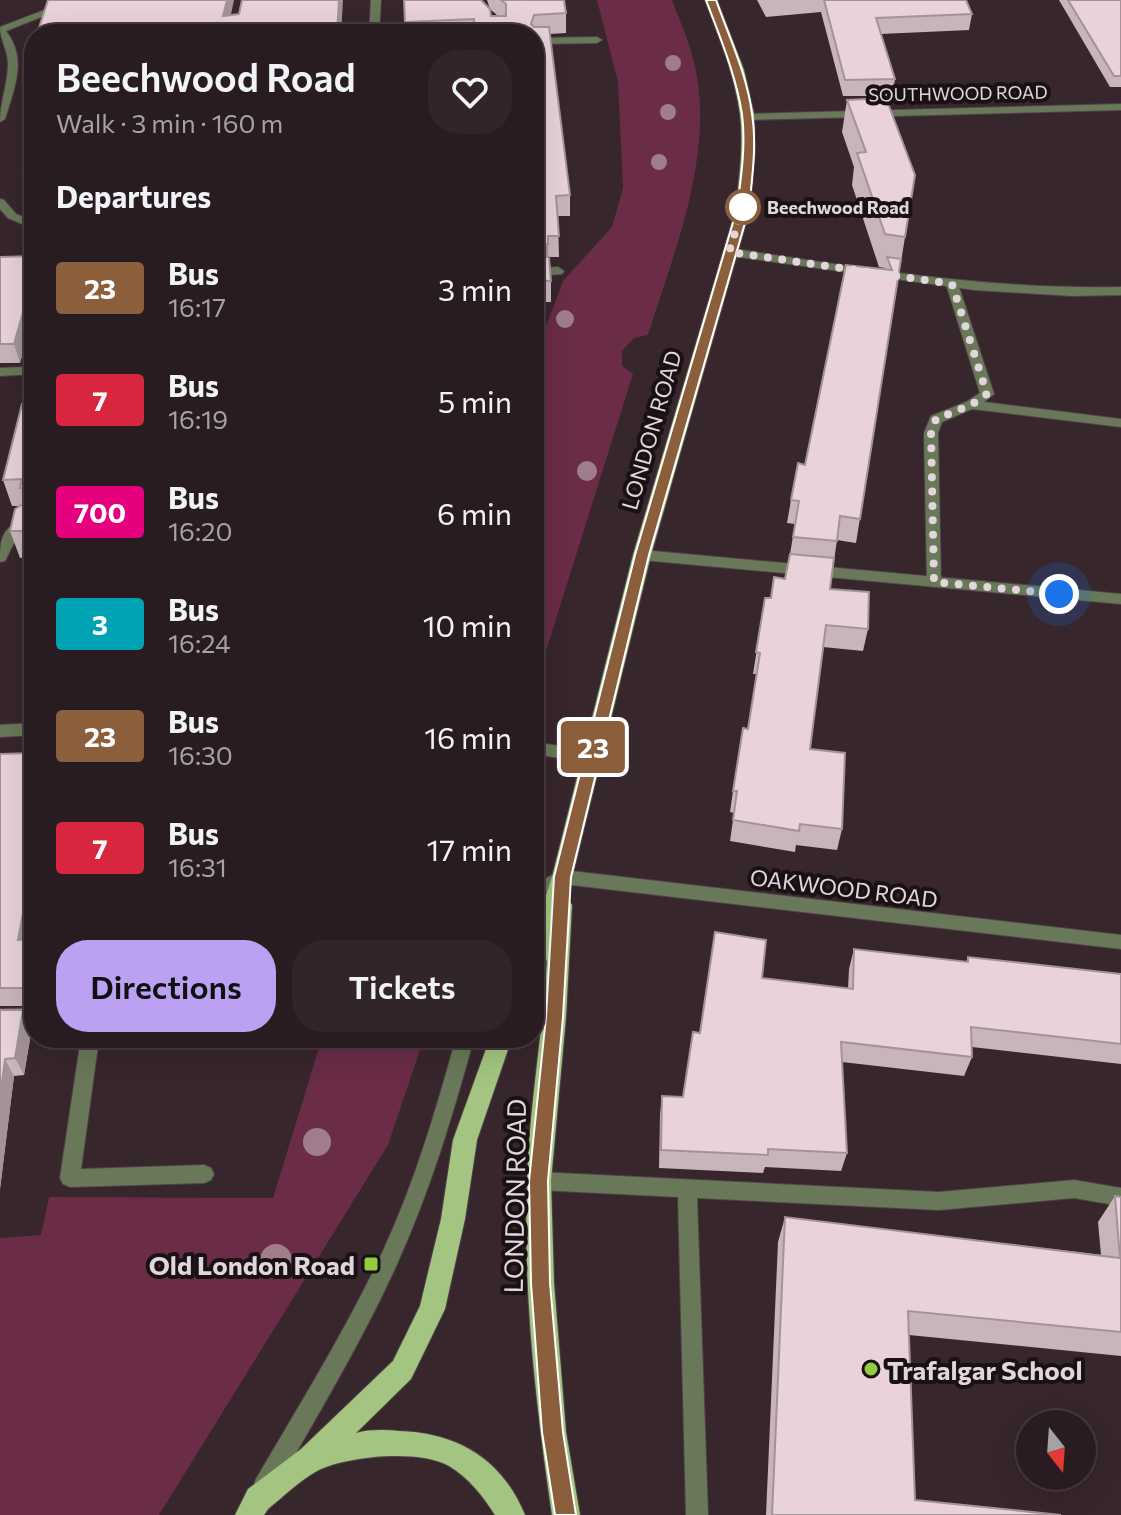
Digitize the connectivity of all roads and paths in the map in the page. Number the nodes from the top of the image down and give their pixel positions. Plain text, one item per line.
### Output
1 (376, 0) edge
2 (711, 0) edge
3 (73, 4) edge
4 (375, 24) edge
5 (0, 30) edge
6 (597, 40) dead end
7 (544, 41) edge
8 (1121, 107) edge
9 (748, 117) junction
10 (0, 119) edge
11 (0, 202) edge
12 (6, 219) edge
13 (729, 252) junction
14 (558, 271) dead end
15 (544, 272) edge
16 (952, 284) junction
17 (1121, 291) edge
18 (24, 371) edge
19 (0, 372) edge
20 (971, 405) junction
21 (1121, 423) edge
22 (24, 525) edge
23 (642, 555) junction
24 (0, 557) edge
25 (934, 582) junction
26 (1121, 599) edge
27 (24, 730) edge
28 (0, 731) edge
29 (544, 750) edge
30 (591, 757) junction
31 (563, 877) junction
32 (544, 887) edge
33 (544, 935) edge
34 (1121, 942) edge
35 (24, 1016) edge
36 (0, 1017) edge
37 (89, 1048) edge
38 (462, 1048) edge
39 (497, 1048) edge
40 (204, 1174) dead end
41 (539, 1181) junction
42 (687, 1187) junction
43 (1121, 1197) edge
44 (311, 1459) junction
45 (253, 1507) edge
46 (511, 1515) edge
47 (566, 1515) edge
48 (697, 1515) edge

1 - 4 street
2 - 9 main road, LONDON ROAD
3 - 5 street
5 - 10 street
6 - 7 street
8 - 9 street, SOUTHWOOD ROAD
9 - 13 main road, LONDON ROAD
11 - 12 street
13 - 16 street
13 - 23 main road, LONDON ROAD
14 - 15 street
16 - 17 street
16 - 20 street
18 - 19 street
20 - 21 street
20 - 25 street
22 - 24 street
23 - 25 street
23 - 30 main road, LONDON ROAD
25 - 26 street
27 - 28 street
29 - 30 street
30 - 31 main road, LONDON ROAD
31 - 32 street
31 - 33 main road, LONDON ROAD
31 - 34 street, OAKWOOD ROAD
31 - 41 main road, LONDON ROAD
35 - 36 street
37 - 40 street
38 - 45 street
39 - 44 main road, LONDON ROAD
41 - 42 street
41 - 47 main road, LONDON ROAD
42 - 43 street
42 - 48 street
44 - 45 main road
44 - 46 main road

